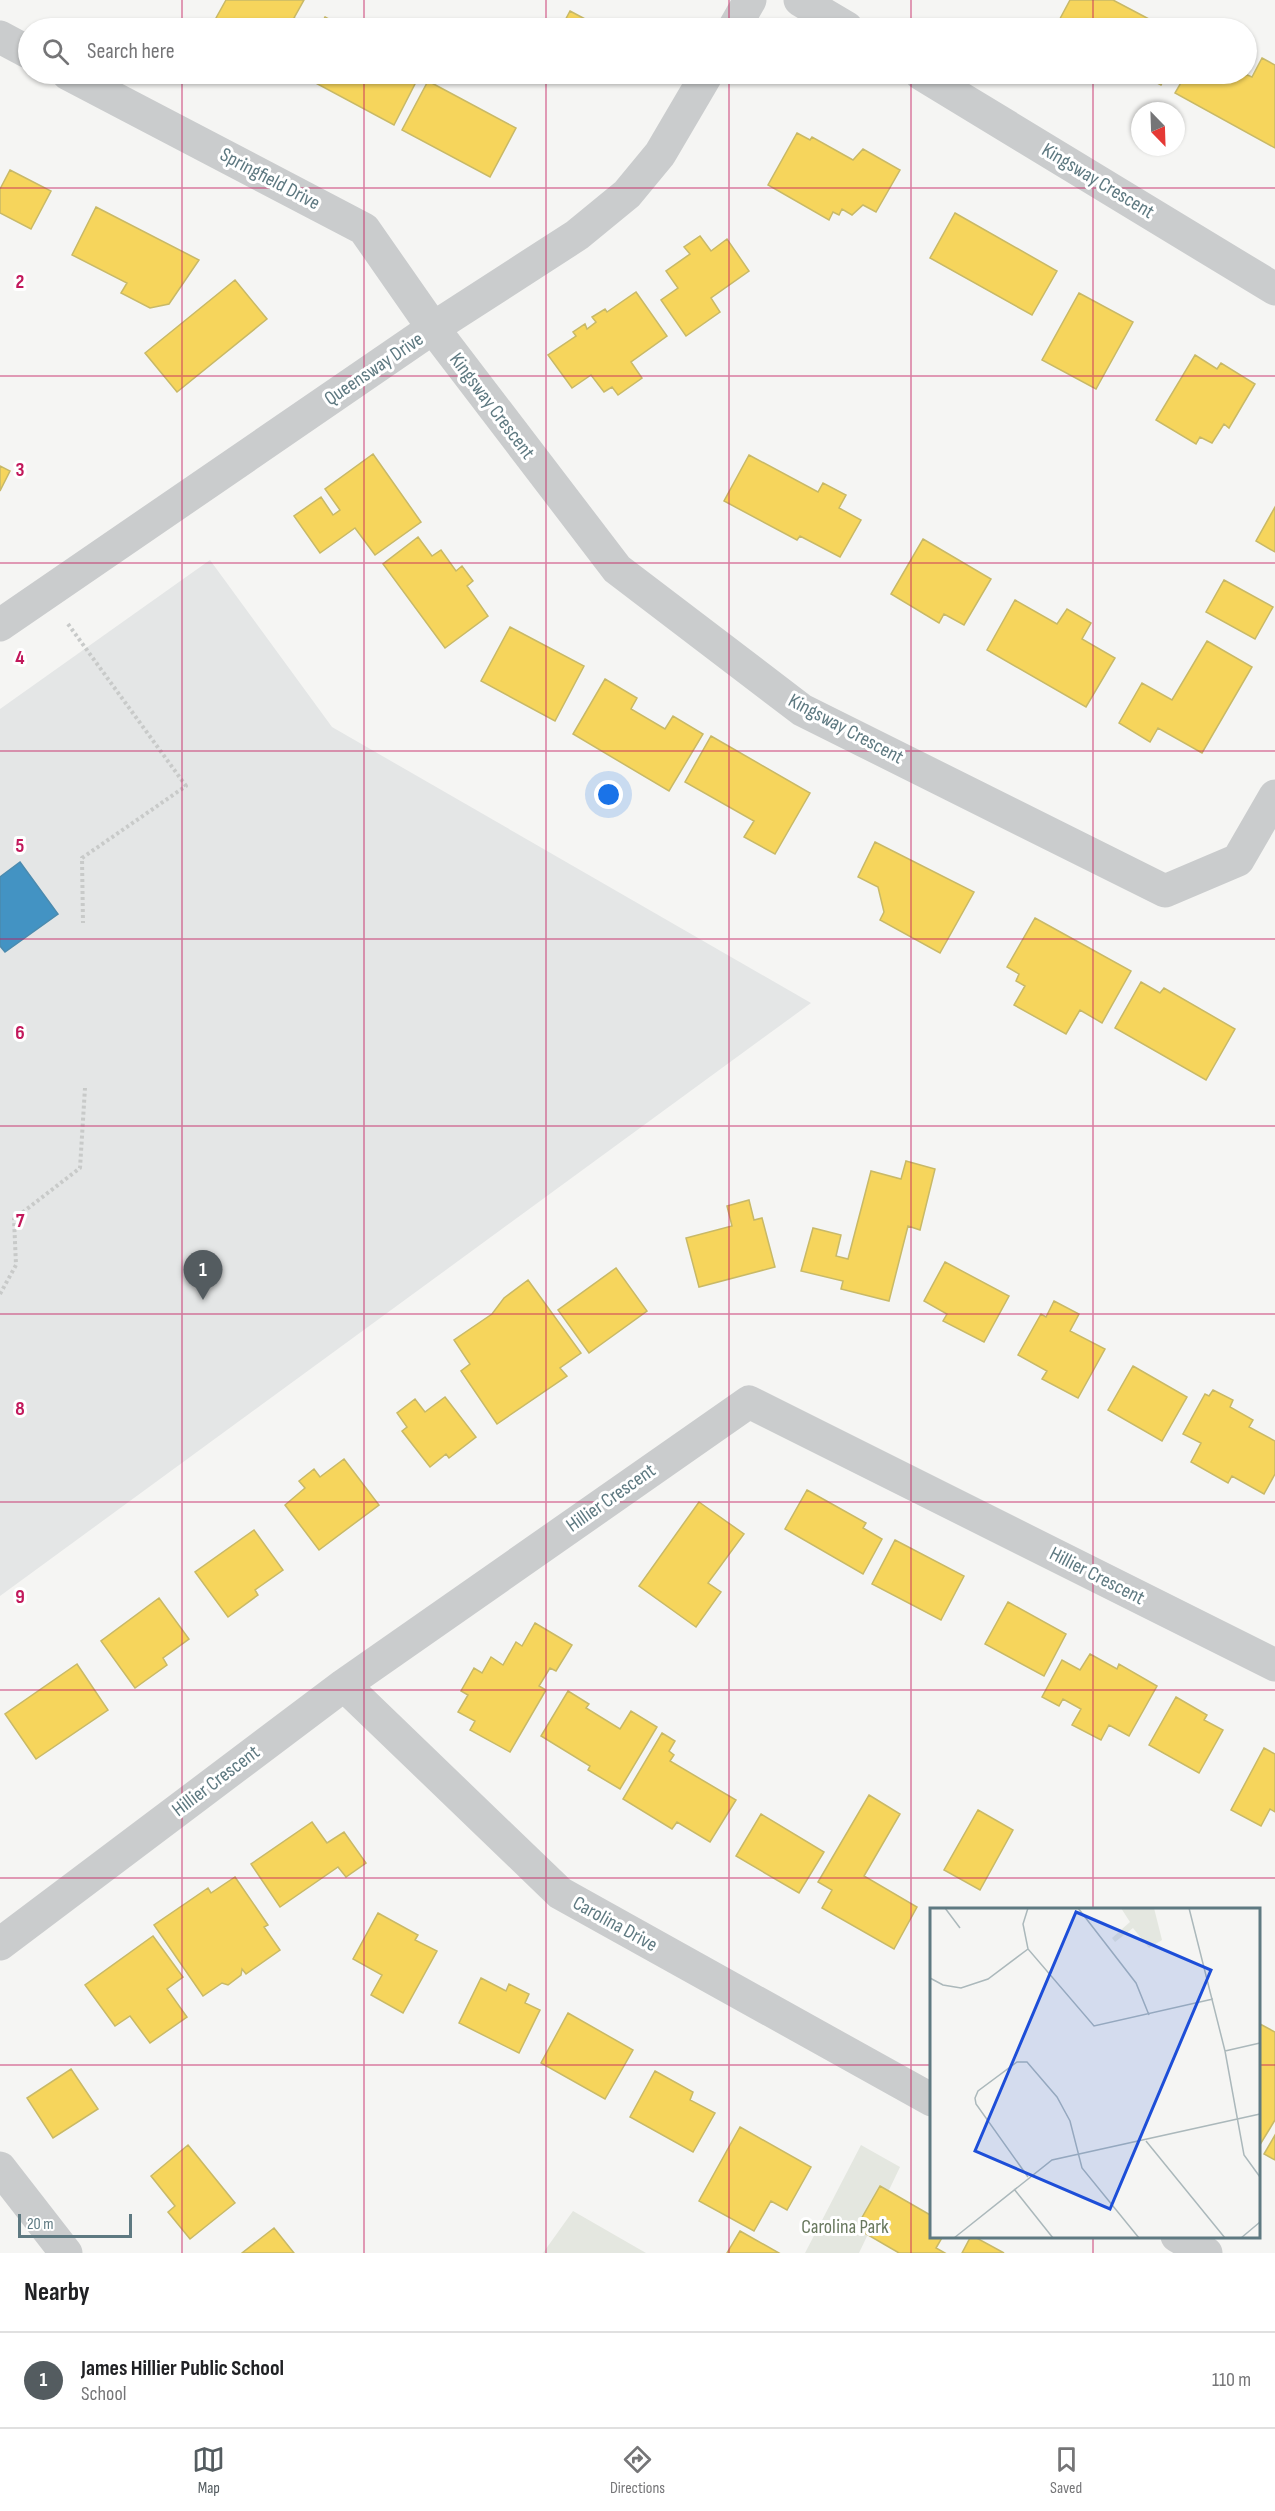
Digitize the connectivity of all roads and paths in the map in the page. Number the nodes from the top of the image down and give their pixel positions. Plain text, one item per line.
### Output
1 (750, 0) edge
2 (800, 0) edge
3 (740, 18) edge
4 (830, 18) edge
5 (0, 38) edge
6 (18, 47) edge
7 (87, 84) edge
8 (701, 84) edge
9 (937, 84) edge
10 (1275, 289) edge
11 (433, 328) junction
12 (46, 594) junction
13 (0, 625) edge
14 (1275, 796) edge
15 (83, 923) dead end
16 (85, 1088) dead end
17 (0, 1294) edge
18 (1275, 1665) edge
19 (344, 1685) junction
20 (0, 1944) edge
21 (930, 2099) edge
22 (0, 2168) edge
23 (1180, 2238) edge
24 (66, 2253) edge
25 (1206, 2253) edge

1 - 3 street
2 - 4 street
5 - 6 street
7 - 11 street, Springfield Drive
8 - 11 street, Queensway Drive
9 - 10 street, Kingsway Crescent
11 - 12 street, Queensway Drive
11 - 14 street, Kingsway Crescent
12 - 13 street, Queensway Drive
12 - 15 path
16 - 17 path
18 - 19 street, Hillier Crescent
19 - 20 street, Hillier Crescent
19 - 21 street, Carolina Drive
22 - 24 street
23 - 25 street

